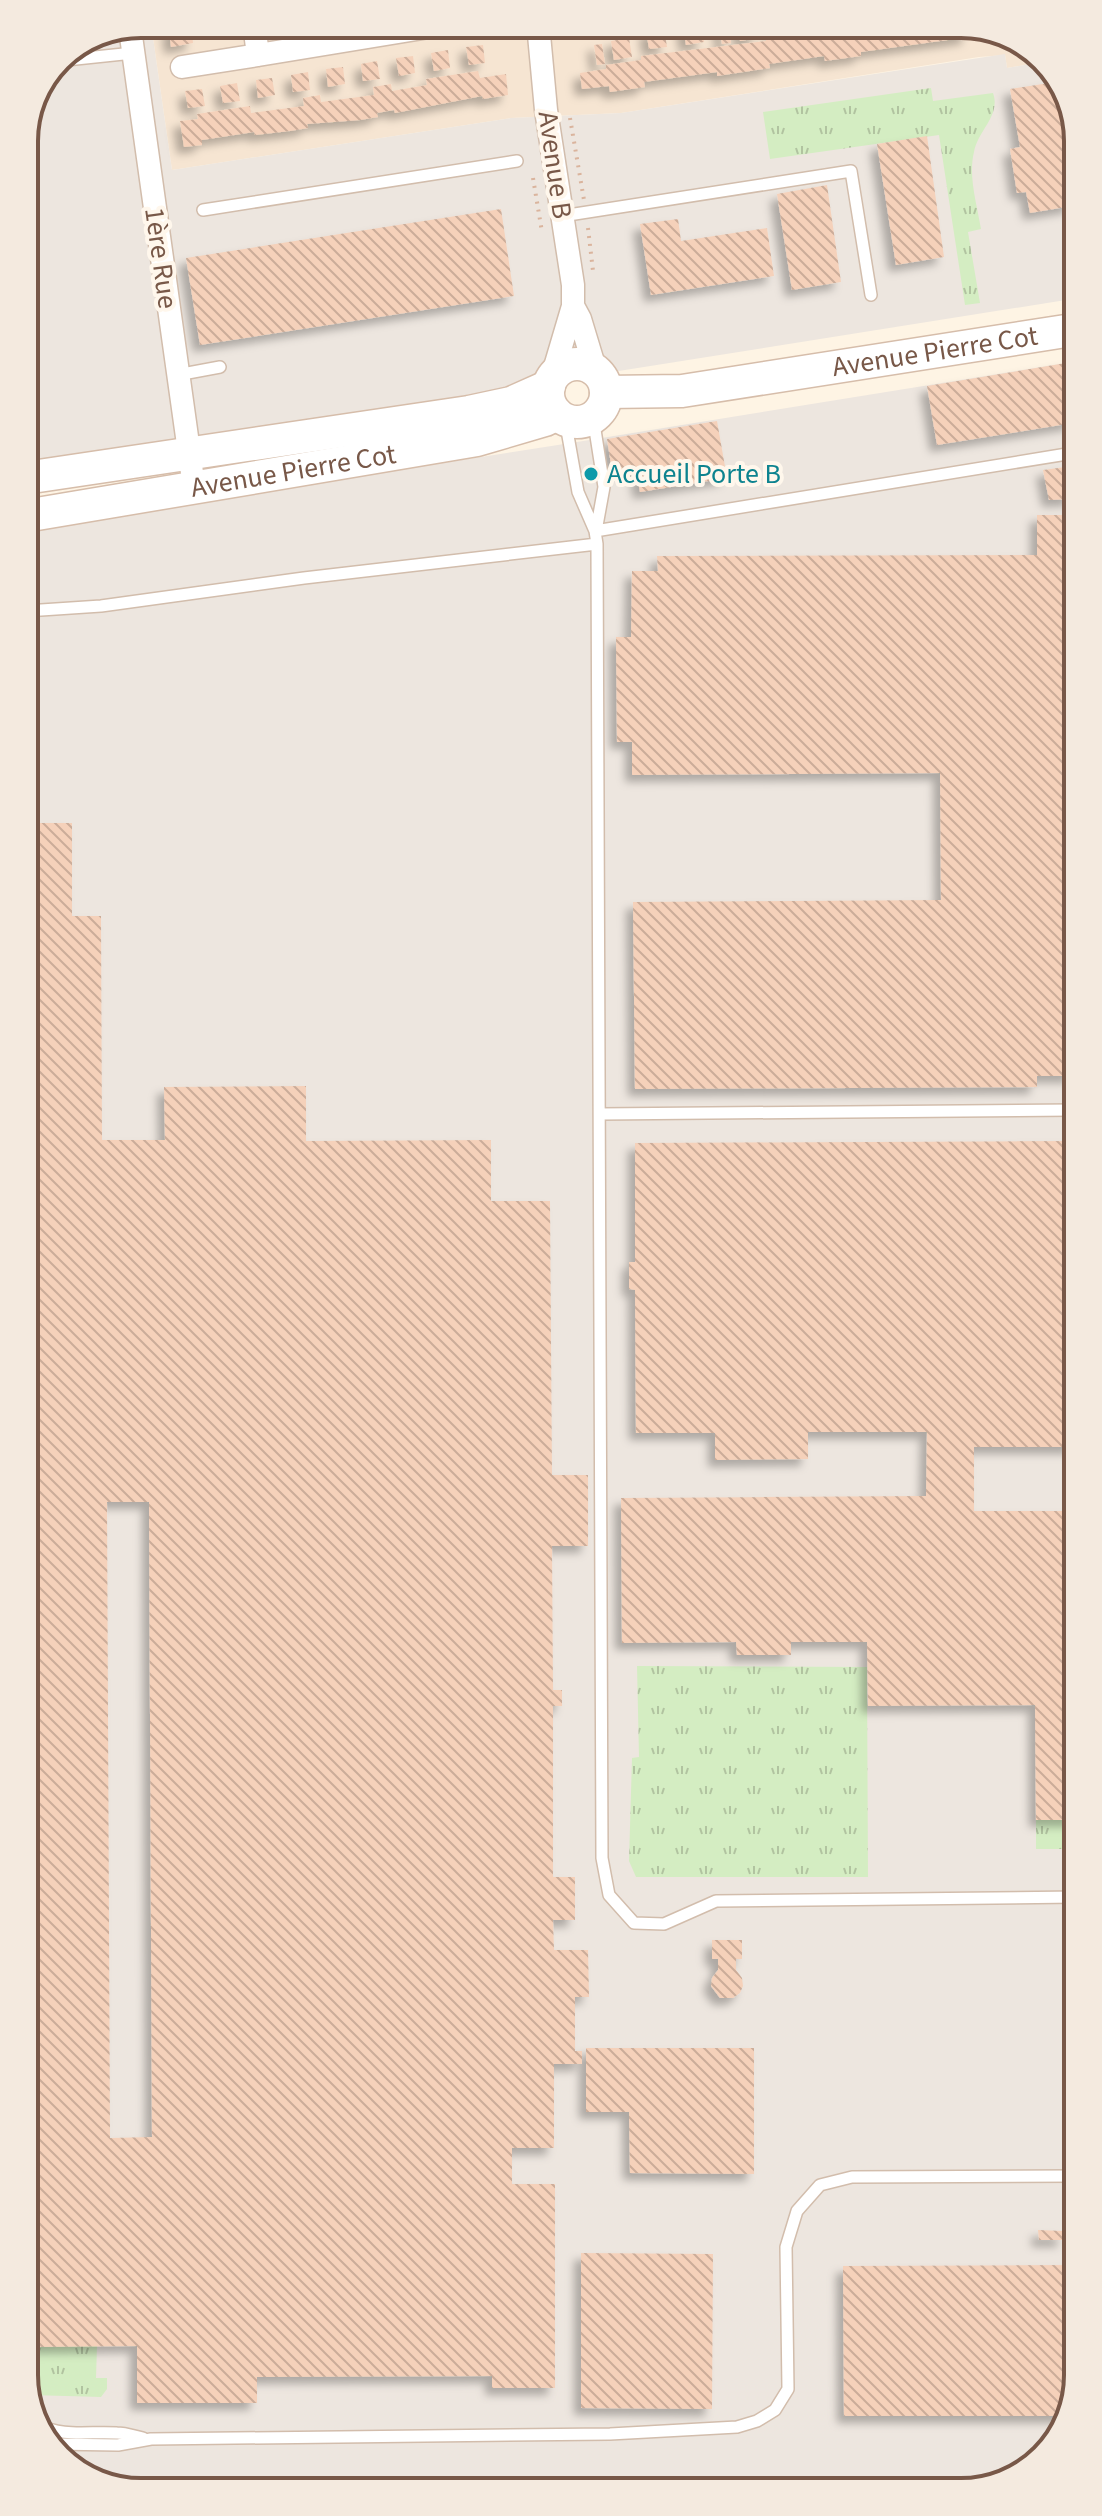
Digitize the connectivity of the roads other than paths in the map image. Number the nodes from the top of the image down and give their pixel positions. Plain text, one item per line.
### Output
1 (256, 38) edge
2 (314, 38) edge
3 (539, 38) edge
4 (131, 39) edge
5 (133, 53) junction
6 (258, 55) junction
7 (80, 59) edge
8 (182, 67) dead end
9 (517, 161) dead end
10 (203, 210) dead end
11 (562, 216) junction
12 (871, 295) dead end
13 (573, 306) junction
14 (1064, 331) edge
15 (220, 367) dead end
16 (177, 375) junction
17 (574, 397) junction
18 (189, 454) junction
19 (1064, 455) edge
20 (38, 476) edge
21 (194, 487) junction
22 (38, 514) edge
23 (596, 538) junction
24 (38, 610) edge
25 (1064, 1110) edge
26 (601, 1114) junction
27 (1064, 1897) edge
28 (1064, 2176) edge
29 (55, 2431) edge
30 (151, 2439) junction
31 (64, 2444) edge

1 - 6 street
2 - 6 street
3 - 11 street, Avenue B
4 - 5 street, 1ère Rue
5 - 7 lane
5 - 16 street, 1ère Rue
6 - 8 street
9 - 10 lane
11 - 12 lane
11 - 13 street, Avenue B
13 - 17 street, Avenue B
13 - 17 street, Avenue B
14 - 17 street, Avenue Pierre Cot
15 - 16 lane
16 - 18 street, 1ère Rue
17 - 18 street, Avenue Pierre Cot
17 - 21 street, Avenue Pierre Cot
17 - 23 lane
17 - 23 lane
18 - 20 street, Avenue Pierre Cot
18 - 21 street, 1ère Rue
19 - 23 lane
21 - 22 street, Avenue Pierre Cot
23 - 24 lane
23 - 26 lane
25 - 26 lane
26 - 27 lane
28 - 30 lane
29 - 30 lane
30 - 31 lane

